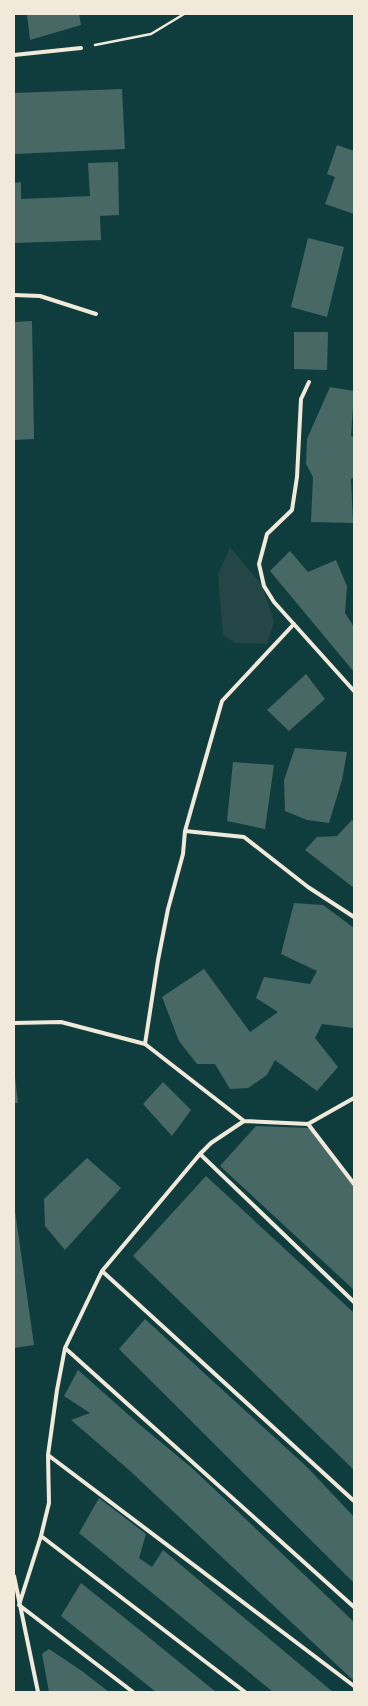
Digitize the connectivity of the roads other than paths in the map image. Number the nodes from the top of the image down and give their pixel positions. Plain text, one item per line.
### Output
1 (81, 48) road end
2 (14, 55) edge
3 (14, 296) edge
4 (96, 314) dead end
5 (308, 382) dead end
6 (294, 624) junction
7 (354, 691) edge
8 (185, 831) junction
9 (354, 917) edge
10 (14, 1023) edge
11 (145, 1044) junction
12 (354, 1098) edge
13 (244, 1122) junction
14 (308, 1124) junction
15 (200, 1154) junction
16 (354, 1184) edge
17 (102, 1271) junction
18 (354, 1302) edge
19 (65, 1348) junction
20 (48, 1455) junction
21 (354, 1501) edge
22 (41, 1536) junction
23 (14, 1576) edge
24 (19, 1605) junction
25 (354, 1607) edge
26 (354, 1686) edge
27 (38, 1692) edge
28 (133, 1692) edge
29 (245, 1692) edge

1 - 2 street
3 - 4 street
5 - 6 street
6 - 7 street
6 - 8 street
8 - 9 street
8 - 11 street
10 - 11 street
11 - 13 street
12 - 14 street
13 - 14 street
13 - 15 street
14 - 16 street
15 - 17 street
15 - 18 street
17 - 19 street
17 - 21 street
19 - 20 street
19 - 25 street
20 - 22 street
20 - 26 street
22 - 24 street
22 - 29 street
23 - 24 street
24 - 27 street
24 - 28 street

